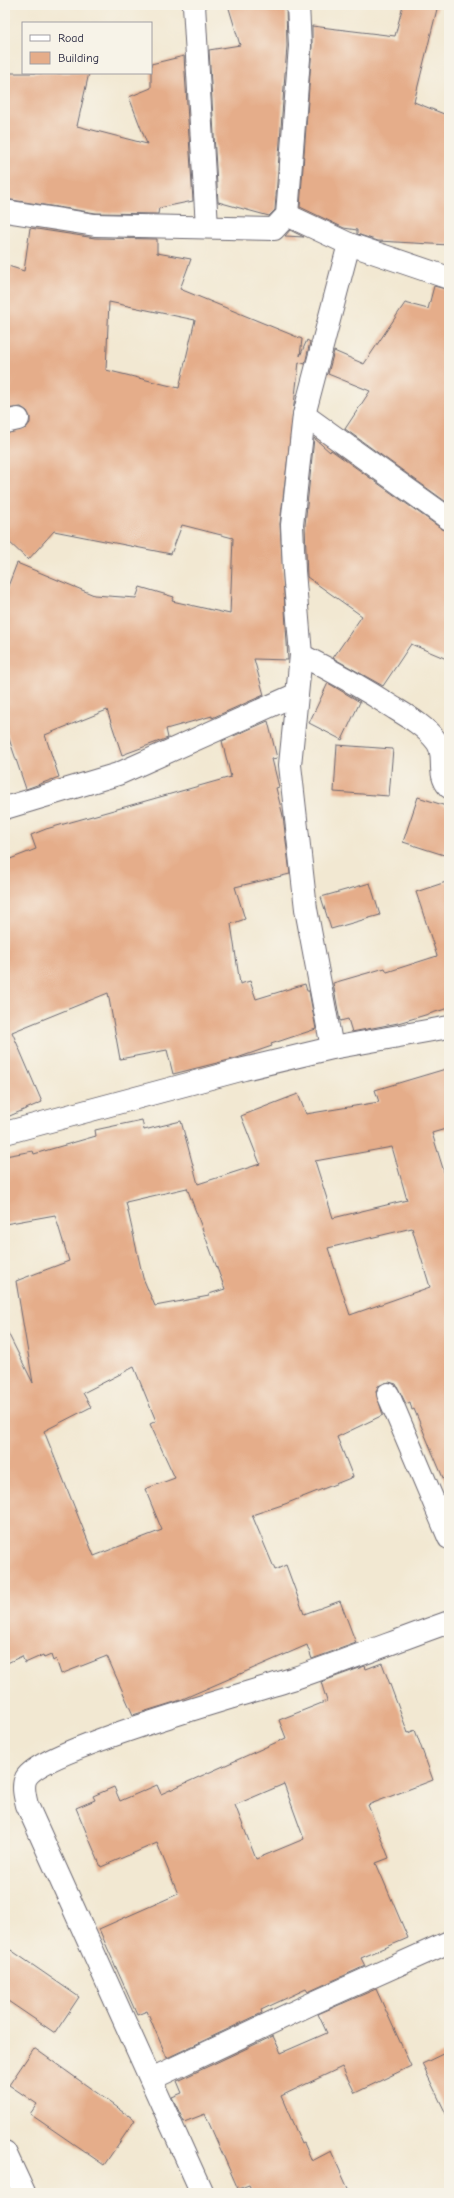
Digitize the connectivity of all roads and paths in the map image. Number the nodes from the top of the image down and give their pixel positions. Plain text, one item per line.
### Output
1 (194, 5) edge
2 (298, 5) edge
3 (5, 211) edge
4 (287, 215) junction
5 (207, 227) junction
6 (349, 244) junction
7 (449, 278) edge
8 (304, 414) junction
9 (449, 519) edge
10 (301, 655) junction
11 (297, 694) junction
12 (449, 787) edge
13 (5, 808) edge
14 (449, 1027) edge
15 (332, 1048) junction
16 (5, 1133) edge
17 (388, 1394) dead end
18 (449, 1538) edge
19 (449, 1622) edge
20 (449, 1942) edge
21 (151, 2079) junction
22 (5, 2152) edge
23 (16, 2182) edge
24 (202, 2193) edge

1 - 5 street
2 - 4 street
3 - 5 street
4 - 5 street
4 - 6 street
6 - 7 street
6 - 8 street
8 - 9 street
8 - 10 street
10 - 11 street
10 - 12 street
11 - 13 street
11 - 15 street
14 - 15 street
15 - 16 street
17 - 18 street
19 - 21 street
20 - 21 street
21 - 24 street
22 - 23 street

